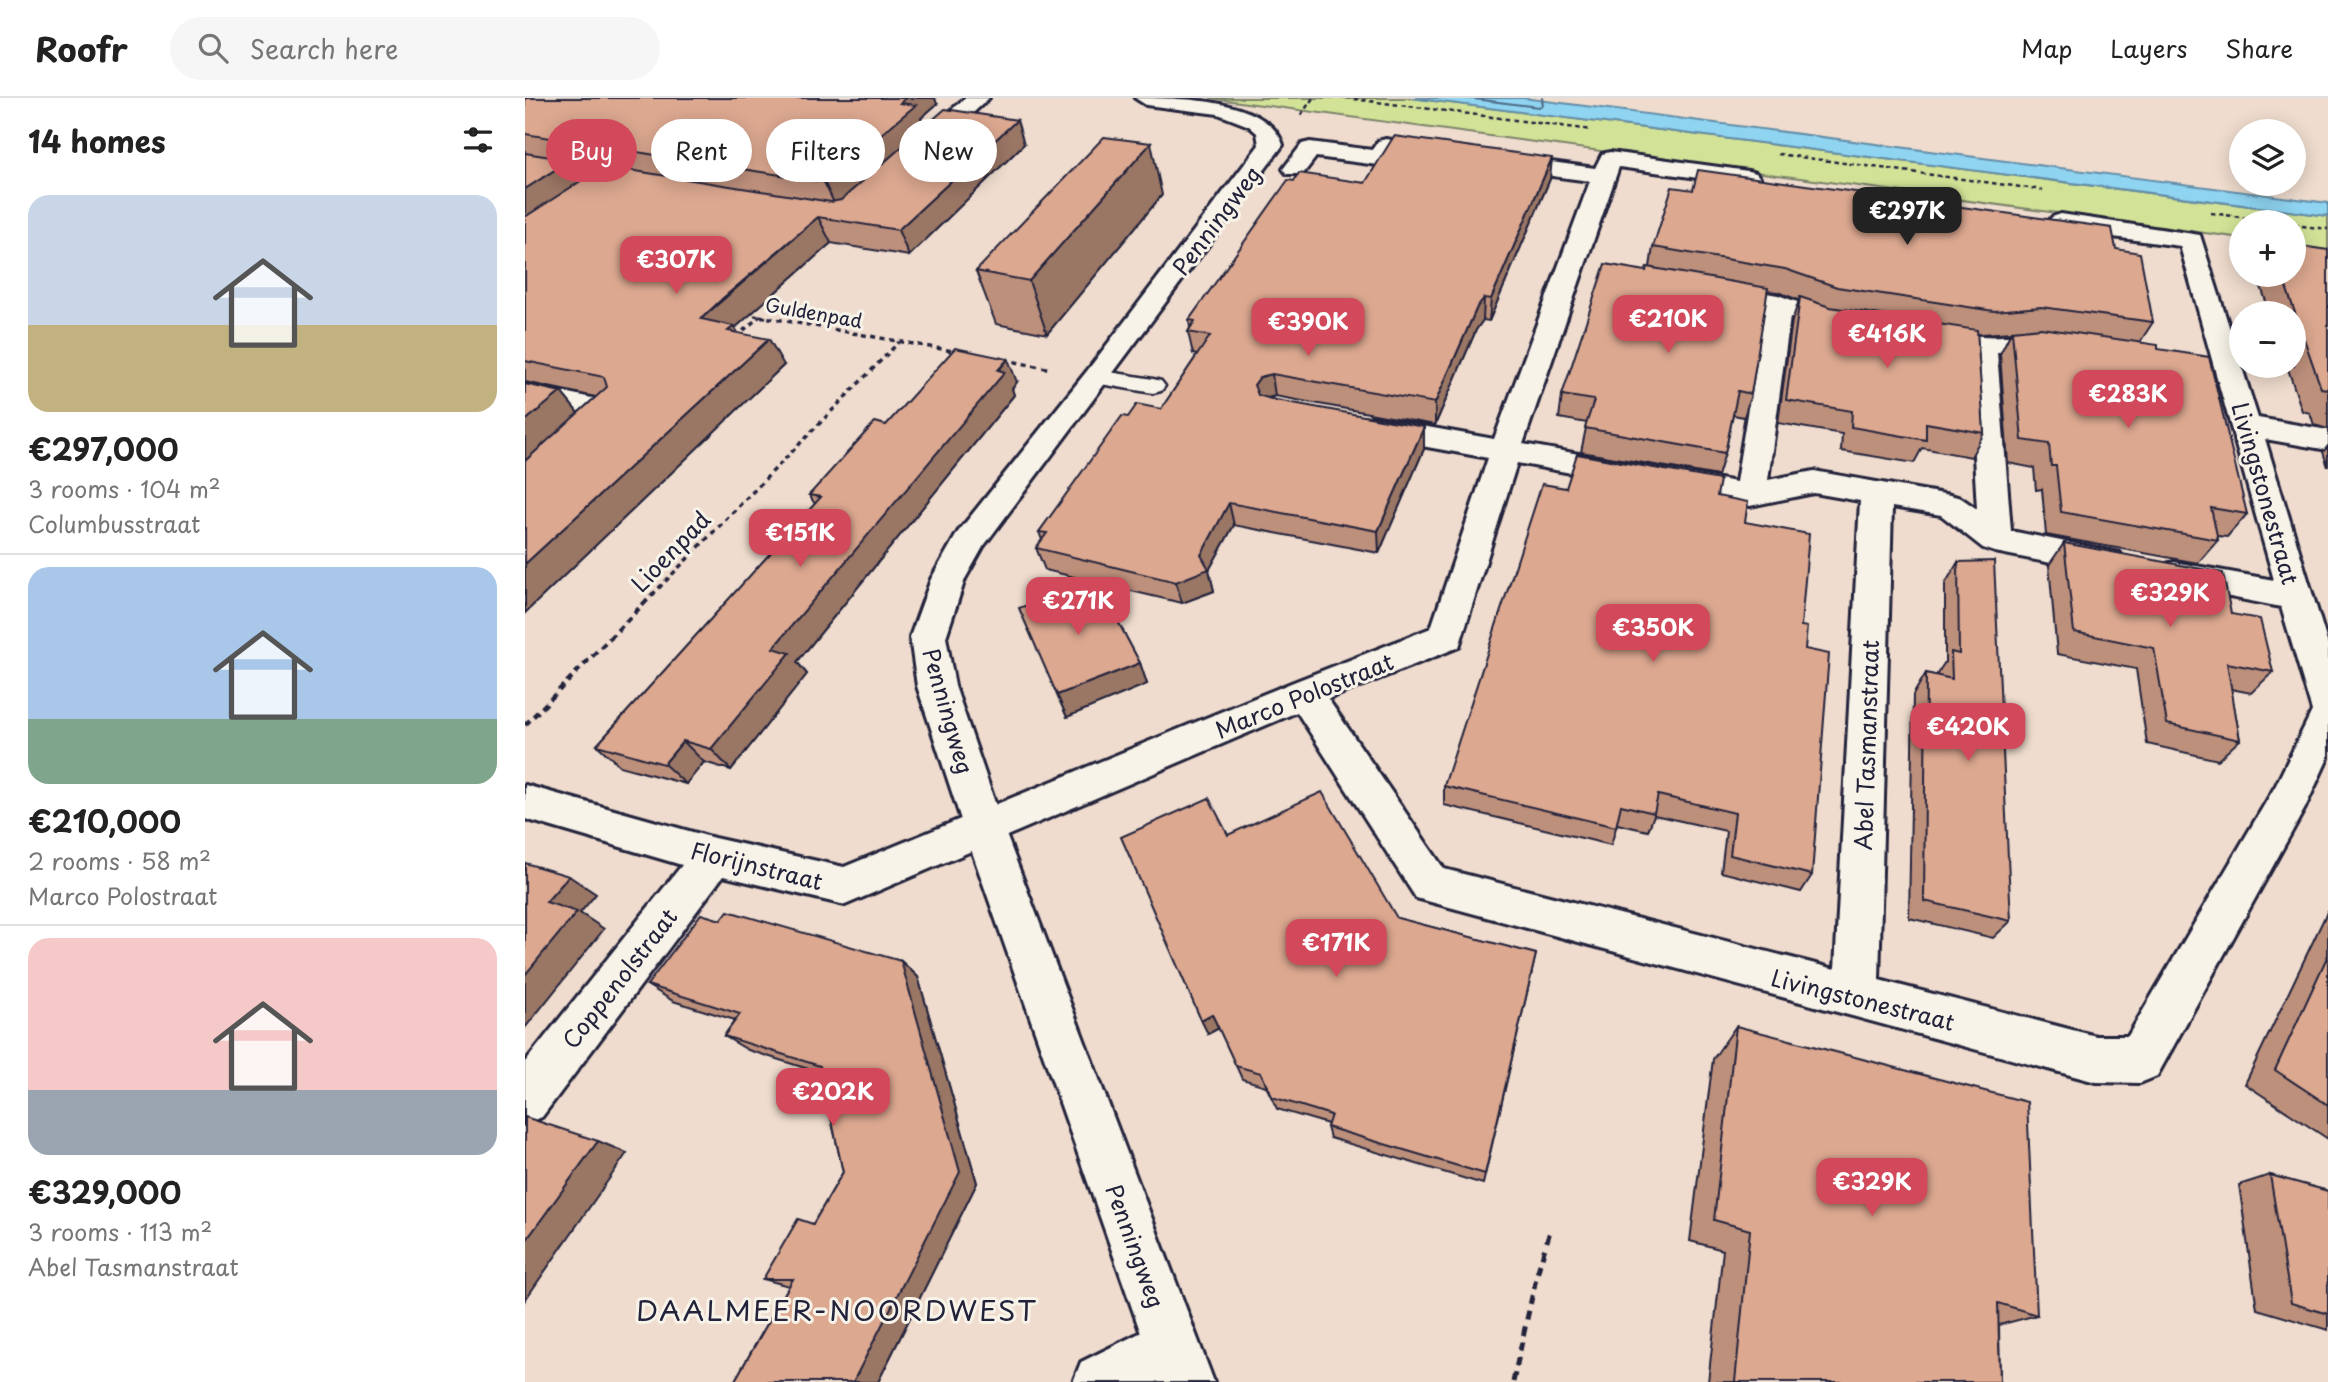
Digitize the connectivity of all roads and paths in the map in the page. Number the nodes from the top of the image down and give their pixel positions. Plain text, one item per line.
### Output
1 (978, 98) edge
2 (1146, 98) edge
3 (1346, 98) edge
4 (954, 119) edge
5 (1598, 131) dead end
6 (1777, 154) dead end
7 (525, 165) edge
8 (1607, 168) junction
9 (546, 169) edge
10 (1296, 169) dead end
11 (611, 182) edge
12 (626, 182) edge
13 (1776, 182) edge
14 (668, 189) edge
15 (2055, 192) dead end
16 (581, 203) edge
17 (2207, 213) dead end
18 (2229, 216) edge
19 (2039, 218) edge
20 (2306, 226) edge
21 (2328, 229) edge
22 (1688, 287) edge
23 (1778, 303) junction
24 (733, 312) edge
25 (759, 317) junction
26 (899, 341) junction
27 (730, 343) edge
28 (1982, 345) junction
29 (2082, 349) edge
30 (965, 353) edge
31 (992, 358) edge
32 (1097, 377) junction
33 (1153, 386) dead end
34 (525, 393) edge
35 (1342, 422) edge
36 (2246, 426) junction
37 (2328, 440) edge
38 (1504, 452) junction
39 (525, 487) edge
40 (1876, 493) junction
41 (1750, 495) junction
42 (1995, 540) junction
43 (2296, 597) junction
44 (1304, 693) junction
45 (2328, 706) edge
46 (2328, 716) edge
47 (525, 725) edge
48 (525, 802) edge
49 (985, 829) junction
50 (714, 856) junction
51 (1856, 997) junction
52 (525, 1100) edge
53 (1551, 1228) dead end
54 (1179, 1363) edge
55 (1101, 1382) edge
56 (1513, 1382) edge

1 - 4 street
2 - 32 street, Penningweg
3 - 5 path
6 - 15 path
7 - 9 street
8 - 10 street
8 - 13 street
8 - 38 street, Marco Polostraat
11 - 16 street
12 - 14 street
17 - 18 path
19 - 36 street, Livingstonestraat
20 - 21 path
22 - 23 street
23 - 28 street
23 - 41 street
24 - 25 path, Guldenpad
25 - 26 path, Guldenpad
25 - 27 path
26 - 30 path, Guldenpad
26 - 47 path, Lioenpad
28 - 29 street
28 - 42 street
31 - 32 path
32 - 33 lane
32 - 49 street, Penningweg
34 - 39 street
35 - 38 street
36 - 37 street
36 - 43 street, Livingstonestraat
38 - 41 street
38 - 44 street, Marco Polostraat
40 - 41 street
40 - 42 street
40 - 51 street, Abel Tasmanstraat
42 - 43 street
43 - 45 street, Livingstonestraat
44 - 49 street, Marco Polostraat
44 - 51 street, Livingstonestraat
46 - 51 street, Livingstonestraat
48 - 50 street, Florijnstraat
49 - 50 street, Florijnstraat
49 - 54 street, Penningweg
50 - 52 street, Coppenolstraat
53 - 56 path
54 - 55 street

